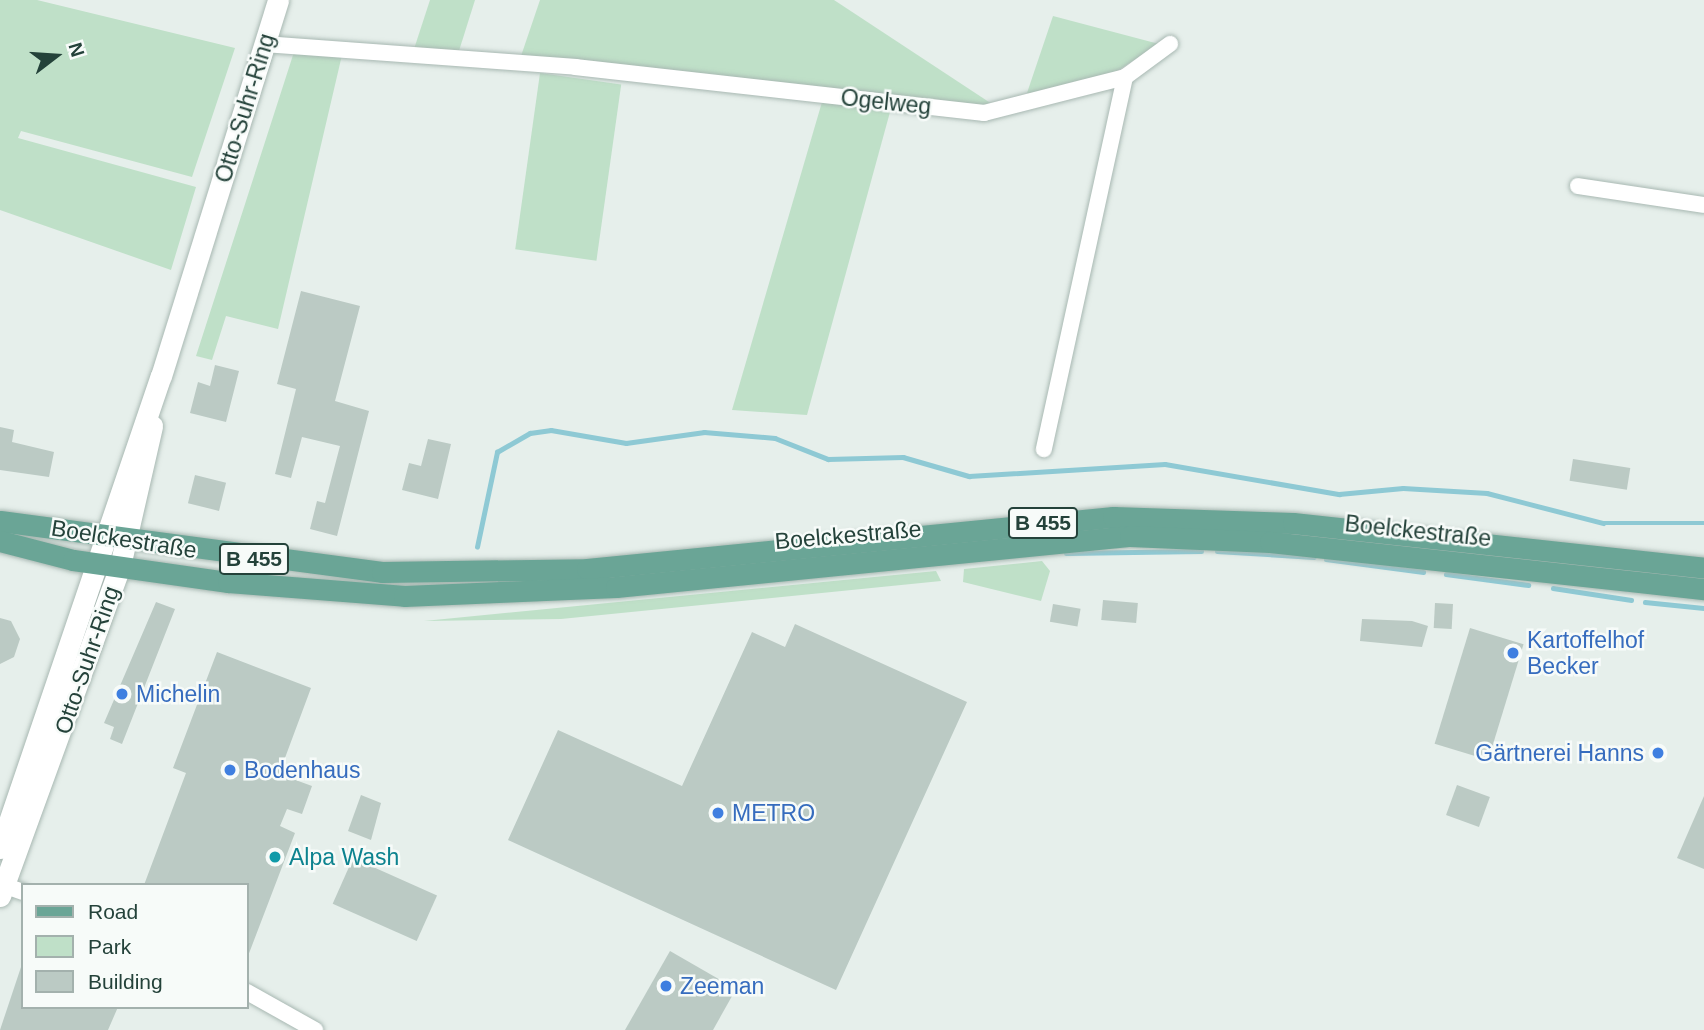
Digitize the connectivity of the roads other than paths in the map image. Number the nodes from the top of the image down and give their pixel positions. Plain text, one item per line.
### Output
1 (278, 0) edge
2 (265, 44) junction
3 (1170, 44) dead end
4 (1125, 77) junction
5 (1578, 186) dead end
6 (1704, 205) edge
7 (161, 376) junction
8 (1044, 449) dead end
9 (0, 521) edge
10 (104, 536) junction
11 (127, 540) junction
12 (0, 541) edge
13 (96, 562) junction
14 (120, 566) junction
15 (1704, 568) edge
16 (1704, 589) edge
17 (0, 848) edge
18 (7, 890) edge
19 (248, 993) edge
20 (315, 1030) edge

1 - 2 street, Otto-Suhr-Ring
2 - 4 street, Ogelweg
2 - 7 street, Otto-Suhr-Ring
3 - 4 street
4 - 8 street
5 - 6 street
7 - 10 street, Otto-Suhr-Ring
7 - 11 street, Otto-Suhr-Ring
9 - 10 main road, Boelckestraße / B 455
10 - 11 main road, Boelckestraße / B 455
10 - 13 street, Otto-Suhr-Ring
11 - 14 street, Otto-Suhr-Ring
11 - 15 main road, Boelckestraße / B 455
12 - 13 main road, Boelckestraße / B 455
13 - 14 main road, Boelckestraße / B 455
13 - 17 street, Otto-Suhr-Ring
14 - 16 main road, Boelckestraße / B 455
14 - 18 street, Otto-Suhr-Ring
19 - 20 street

